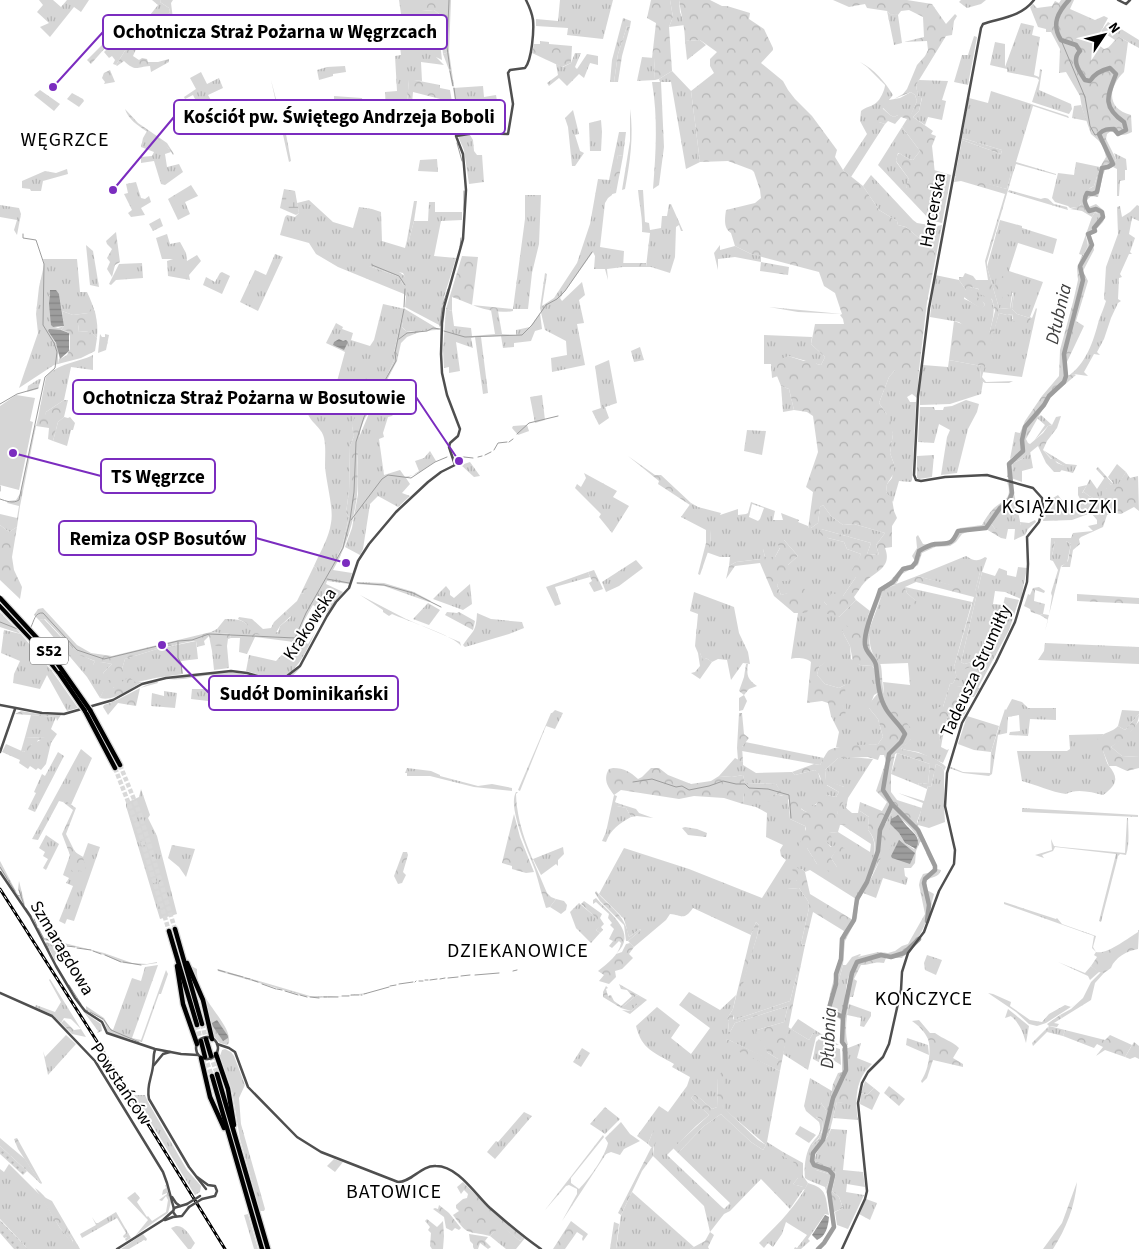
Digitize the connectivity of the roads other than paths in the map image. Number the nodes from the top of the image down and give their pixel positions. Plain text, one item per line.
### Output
1 (526, 0) edge
2 (1034, 0) edge
3 (1118, 0) edge
4 (1130, 0) edge
5 (918, 403) joint
6 (0, 598) edge
7 (0, 606) edge
8 (1, 705) edge
9 (15, 709) junction
10 (87, 711) junction
11 (0, 752) edge
12 (117, 766) tunnel mouth
13 (0, 872) edge
14 (175, 929) tunnel mouth
15 (169, 931) tunnel mouth
16 (179, 954) junction
17 (0, 993) edge
18 (200, 1025) tunnel mouth
19 (212, 1038) junction
20 (200, 1043) junction
21 (217, 1044) junction
22 (144, 1046) junction
23 (227, 1047) junction
24 (156, 1049) junction
25 (161, 1050) junction
26 (170, 1052) junction
27 (217, 1052) junction
28 (154, 1054) junction
29 (162, 1054) junction
30 (188, 1054) junction
31 (204, 1056) junction
32 (158, 1058) junction
33 (154, 1066) junction
34 (214, 1075) tunnel mouth
35 (233, 1140) junction
36 (194, 1174) junction
37 (210, 1185) junction
38 (204, 1194) junction
39 (171, 1196) junction
40 (209, 1196) junction
41 (188, 1205) junction
42 (180, 1206) junction
43 (173, 1210) junction
44 (185, 1211) junction
45 (176, 1216) junction
46 (163, 1220) junction
47 (117, 1249) edge
48 (262, 1249) edge
49 (268, 1249) edge
50 (541, 1249) edge
51 (842, 1249) edge

1 - 9 street, Krakowska
2 - 5 street, Harcerska
3 - 4 street
5 - 51 street, Tadeusza Strumiłły
6 - 10 highway, S52, bridge
7 - 10 highway, S52, bridge
8 - 9 street, Krakowska
9 - 11 street
10 - 12 highway, S52
13 - 22 street, Szmaragdowa
14 - 16 highway
15 - 16 highway
16 - 18 highway
16 - 19 highway
16 - 20 highway
17 - 39 street, Powstańców
19 - 20 street
19 - 21 street
20 - 30 street
20 - 31 highway
20 - 31 street
21 - 23 street
21 - 27 street
22 - 24 street
22 - 28 street
23 - 27 street
23 - 50 street
24 - 25 street
24 - 28 street
25 - 26 street
25 - 29 street
26 - 29 street
26 - 30 street
27 - 31 street
27 - 35 highway
28 - 32 street
28 - 33 street
29 - 32 street
30 - 31 street
31 - 35 highway
32 - 33 street
33 - 36 street
34 - 35 highway
35 - 48 highway
35 - 49 highway
36 - 37 street
36 - 38 street
37 - 38 street
37 - 40 street
38 - 40 street
38 - 40 street
38 - 41 street, bridge
39 - 42 street, Powstańców
39 - 43 street, Powstańców
41 - 42 street
41 - 44 street
42 - 43 street
42 - 44 street, Powstańców
43 - 45 street, Powstańców
43 - 46 street
44 - 45 street
45 - 46 street
46 - 47 street

